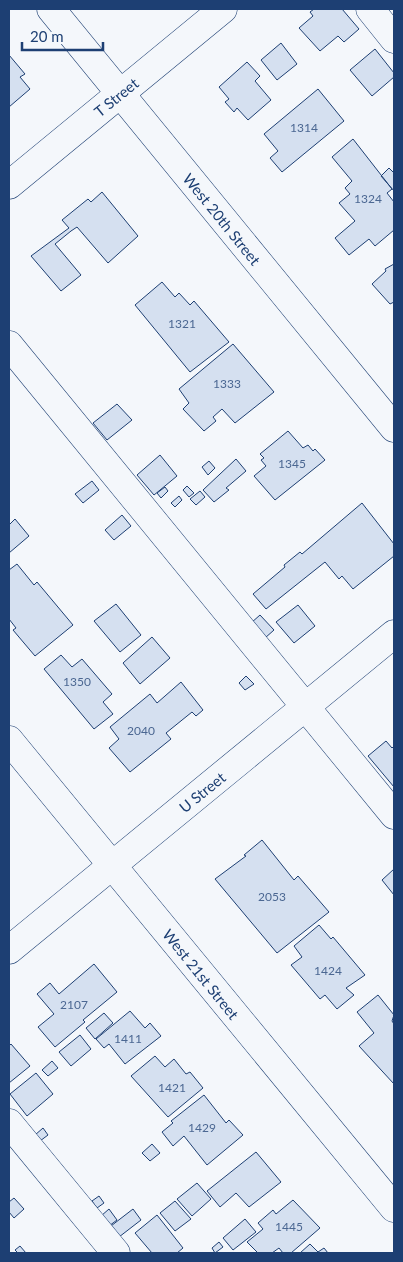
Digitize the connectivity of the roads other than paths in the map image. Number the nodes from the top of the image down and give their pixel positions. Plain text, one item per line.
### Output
1 (51, 9) edge
2 (223, 9) edge
3 (370, 9) edge
4 (394, 39) edge
5 (120, 94) junction
6 (9, 185) edge
7 (9, 345) edge
8 (394, 428) edge
9 (394, 634) edge
10 (306, 707) junction
11 (9, 740) edge
12 (394, 815) edge
13 (112, 866) junction
14 (9, 950) edge
15 (9, 1123) edge
16 (394, 1208) edge
17 (116, 1253) edge

1 - 5 street, West 20th Street
2 - 5 street, T Street
3 - 4 street
5 - 6 street, T Street
5 - 8 street, West 20th Street
7 - 10 street
9 - 10 street, U Street
10 - 12 street
10 - 13 street, U Street
11 - 13 street, West 21st Street
13 - 14 street, U Street
13 - 16 street, West 21st Street
15 - 17 street

